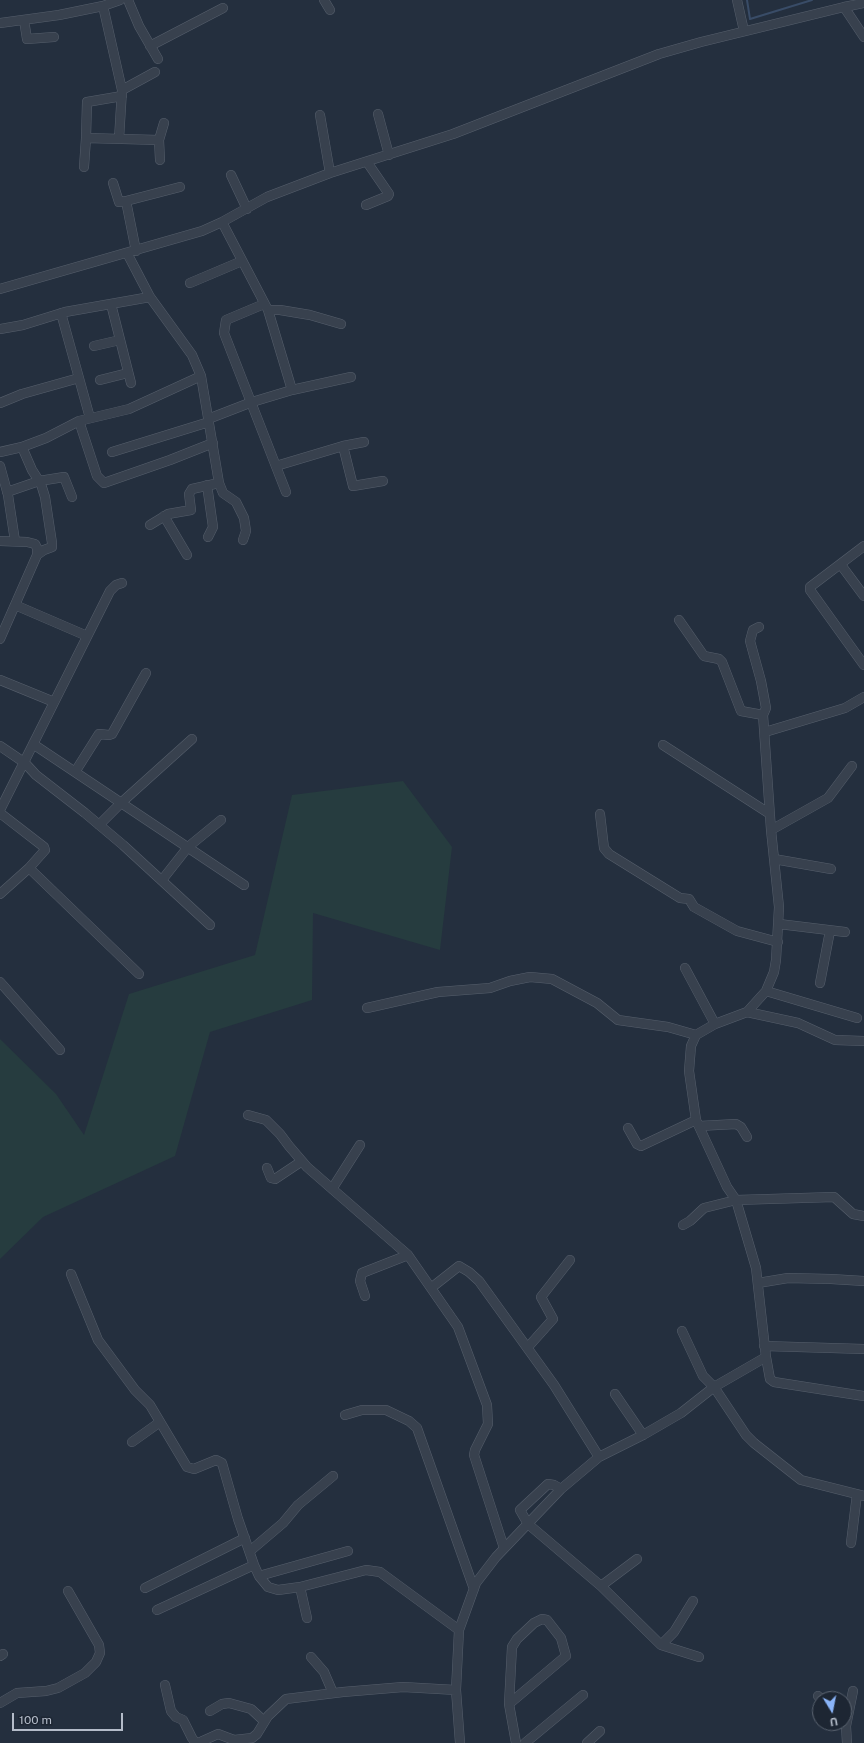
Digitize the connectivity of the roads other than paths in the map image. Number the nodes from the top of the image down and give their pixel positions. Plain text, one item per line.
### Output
1 (120, 0) edge
2 (128, 0) edge
3 (324, 0) edge
4 (737, 0) edge
5 (864, 3) edge
6 (103, 6) junction
7 (844, 7) junction
8 (223, 8) dead end
9 (330, 10) dead end
10 (24, 20) junction
11 (0, 23) edge
12 (744, 31) junction
13 (54, 37) dead end
14 (864, 37) edge
15 (150, 46) junction
16 (158, 59) dead end
17 (155, 72) dead end
18 (122, 93) junction
19 (378, 114) dead end
20 (320, 115) dead end
21 (164, 123) dead end
22 (86, 138) junction
23 (120, 139) junction
24 (159, 140) junction
25 (389, 154) junction
26 (160, 160) dead end
27 (367, 162) junction
28 (84, 167) dead end
29 (330, 173) junction
30 (231, 175) dead end
31 (113, 183) dead end
32 (180, 187) dead end
33 (126, 201) junction
34 (366, 205) dead end
35 (247, 208) junction
36 (222, 222) junction
37 (131, 252) junction
38 (242, 261) junction
39 (190, 283) dead end
40 (0, 289) edge
41 (150, 297) junction
42 (111, 304) junction
43 (266, 307) junction
44 (61, 313) junction
45 (341, 324) dead end
46 (0, 329) edge
47 (120, 340) junction
48 (94, 346) dead end
49 (128, 373) junction
50 (201, 376) junction
51 (351, 376) dead end
52 (79, 378) junction
53 (100, 380) dead end
54 (130, 383) dead end
55 (292, 390) junction
56 (252, 402) junction
57 (0, 403) edge
58 (90, 418) junction
59 (209, 420) junction
60 (79, 421) junction
61 (364, 442) dead end
62 (213, 443) junction
63 (343, 446) junction
64 (22, 447) junction
65 (0, 452) edge
66 (112, 452) dead end
67 (0, 466) edge
68 (276, 466) junction
69 (39, 481) junction
70 (382, 481) dead end
71 (219, 483) junction
72 (207, 485) junction
73 (7, 492) junction
74 (286, 492) dead end
75 (72, 497) dead end
76 (164, 516) junction
77 (150, 524) dead end
78 (208, 537) dead end
79 (243, 540) dead end
80 (0, 541) edge
81 (15, 541) junction
82 (864, 546) edge
83 (37, 555) junction
84 (187, 555) dead end
85 (841, 565) junction
86 (122, 583) dead end
87 (864, 596) edge
88 (15, 605) junction
89 (679, 620) dead end
90 (759, 627) dead end
91 (87, 636) junction
92 (0, 639) edge
93 (864, 665) edge
94 (146, 673) dead end
95 (0, 680) edge
96 (864, 696) edge
97 (54, 702) junction
98 (864, 703) edge
99 (851, 705) junction
100 (764, 715) junction
101 (765, 732) junction
102 (192, 739) dead end
103 (33, 744) junction
104 (663, 745) dead end
105 (0, 746) edge
106 (25, 763) junction
107 (852, 766) dead end
108 (75, 772) junction
109 (122, 802) junction
110 (0, 810) edge
111 (0, 813) edge
112 (600, 814) dead end
113 (770, 814) junction
114 (221, 820) dead end
115 (99, 825) junction
116 (771, 830) junction
117 (188, 847) junction
118 (774, 859) junction
119 (29, 868) junction
120 (831, 869) dead end
121 (162, 880) junction
122 (244, 885) dead end
123 (0, 894) edge
124 (210, 924) dead end
125 (779, 924) junction
126 (830, 931) junction
127 (845, 932) dead end
128 (778, 942) junction
129 (685, 968) dead end
130 (139, 974) dead end
131 (0, 982) edge
132 (820, 983) dead end
133 (766, 991) junction
134 (367, 1008) dead end
135 (747, 1012) junction
136 (857, 1018) dead end
137 (715, 1024) junction
138 (696, 1035) junction
139 (864, 1041) edge
140 (60, 1050) dead end
141 (248, 1115) dead end
142 (697, 1123) junction
143 (628, 1128) dead end
144 (747, 1138) dead end
145 (360, 1145) dead end
146 (302, 1161) junction
147 (267, 1168) dead end
148 (332, 1189) junction
149 (736, 1200) junction
150 (864, 1216) edge
151 (683, 1225) dead end
152 (408, 1255) junction
153 (570, 1260) dead end
154 (71, 1274) dead end
155 (864, 1281) edge
156 (758, 1283) junction
157 (431, 1288) junction
158 (365, 1296) dead end
159 (682, 1331) dead end
160 (764, 1346) junction
161 (528, 1347) junction
162 (864, 1349) edge
163 (766, 1357) junction
164 (714, 1387) junction
165 (615, 1394) dead end
166 (864, 1396) edge
167 (345, 1415) dead end
168 (160, 1422) junction
169 (644, 1435) junction
170 (132, 1442) dead end
171 (599, 1457) junction
172 (333, 1476) dead end
173 (561, 1489) junction
174 (861, 1495) edge
175 (528, 1524) junction
176 (245, 1538) junction
177 (851, 1543) dead end
178 (504, 1548) junction
179 (348, 1551) dead end
180 (250, 1552) junction
181 (637, 1559) dead end
182 (254, 1565) junction
183 (259, 1576) junction
184 (601, 1586) junction
185 (300, 1587) junction
186 (145, 1588) dead end
187 (474, 1589) junction
188 (68, 1591) dead end
189 (693, 1601) dead end
190 (157, 1610) dead end
191 (307, 1618) dead end
192 (459, 1630) junction
193 (661, 1645) junction
194 (311, 1657) dead end
195 (699, 1657) dead end
196 (165, 1685) dead end
197 (456, 1690) junction
198 (853, 1691) dead end
199 (333, 1693) junction
200 (583, 1695) dead end
201 (852, 1695) edge
202 (0, 1703) edge
203 (509, 1704) junction
204 (210, 1710) dead end
205 (264, 1721) junction
206 (600, 1731) dead end
207 (846, 1731) edge
208 (197, 1743) edge
209 (460, 1743) edge
210 (516, 1743) edge
211 (526, 1743) edge
212 (587, 1743) edge
213 (847, 1743) edge

1 - 6 street
2 - 15 street
3 - 9 street
4 - 12 street
5 - 7 street
6 - 10 street
6 - 18 street
7 - 12 street
7 - 14 street
8 - 15 street
10 - 11 street
10 - 13 street
12 - 25 street
15 - 16 street
17 - 18 street
18 - 22 street
18 - 23 street
19 - 25 street
20 - 29 street
21 - 24 street
22 - 23 street
22 - 28 street
23 - 24 street
24 - 26 street
25 - 27 street
27 - 29 street
27 - 34 street
29 - 35 street
30 - 35 street
31 - 33 street
32 - 33 street
33 - 37 street
35 - 36 street
36 - 37 street
36 - 38 street
37 - 40 street
37 - 41 street
38 - 39 street
38 - 43 street
41 - 42 street
41 - 50 street
42 - 44 street
42 - 47 street
43 - 45 street
43 - 55 street
43 - 56 street
44 - 46 street
44 - 52 street
47 - 48 street
47 - 49 street
49 - 53 street
49 - 54 street
50 - 58 street
50 - 59 street
51 - 55 street
52 - 57 street
52 - 58 street
55 - 56 street
56 - 59 street
56 - 68 street
58 - 60 street
59 - 62 street
59 - 66 street
60 - 62 street
60 - 64 street
61 - 63 street
62 - 71 street
63 - 68 street
63 - 70 street
64 - 65 street
64 - 69 street
67 - 73 street
68 - 74 street
69 - 73 street
69 - 75 street
69 - 83 street
71 - 72 street
71 - 79 street
72 - 76 street
72 - 78 street
73 - 81 street
76 - 77 street
76 - 84 street
80 - 81 street
81 - 83 street
82 - 85 street
83 - 88 street
85 - 87 street
85 - 93 street
86 - 91 street
88 - 91 street
88 - 92 street
89 - 100 street
90 - 100 street
91 - 97 street
94 - 108 street
95 - 97 street
96 - 99 street
97 - 103 street
98 - 99 street
99 - 101 street
100 - 101 street
101 - 113 street
102 - 109 street
103 - 106 street
103 - 108 street
104 - 113 street
105 - 106 street
106 - 110 street
106 - 115 street
107 - 116 street
108 - 109 street
109 - 115 street
109 - 117 street
111 - 119 street
112 - 128 street
113 - 116 street
114 - 117 street
115 - 121 street
116 - 118 street
117 - 121 street
117 - 122 street
118 - 120 street
118 - 125 street
119 - 123 street
119 - 130 street
121 - 124 street
125 - 126 street
125 - 128 street
126 - 127 street
126 - 132 street
128 - 133 street
129 - 137 street
131 - 140 street
133 - 135 street
133 - 136 street
134 - 138 street
135 - 137 street
135 - 139 street
137 - 138 street
138 - 142 street
141 - 146 street
142 - 143 street
142 - 144 street
142 - 149 street
145 - 148 street
146 - 147 street
146 - 148 street
148 - 152 street
149 - 150 street
149 - 151 street
149 - 156 street
152 - 157 street
152 - 158 street
153 - 161 street
154 - 168 street
155 - 156 street
156 - 160 street
157 - 161 street
157 - 178 street
159 - 164 street
160 - 162 street
160 - 163 street
161 - 171 street
163 - 164 street
163 - 166 street
164 - 169 street
164 - 174 street
165 - 169 street
167 - 187 street
168 - 170 street
168 - 176 street
169 - 171 street
171 - 173 street
172 - 180 street
173 - 175 street
173 - 175 street
174 - 177 street
175 - 178 street
175 - 184 street
176 - 180 street
176 - 186 street
178 - 187 street
179 - 183 street
180 - 182 street
181 - 184 street
182 - 183 street
182 - 190 street
183 - 185 street
184 - 193 street
185 - 191 street
185 - 192 street
187 - 192 street
188 - 202 street
189 - 193 street
192 - 197 street
193 - 195 street
194 - 199 street
196 - 208 street
197 - 199 street
197 - 209 street
198 - 201 street
199 - 205 street
200 - 211 street
203 - 203 street
203 - 210 street
204 - 205 street
205 - 208 street
206 - 212 street
207 - 213 street

